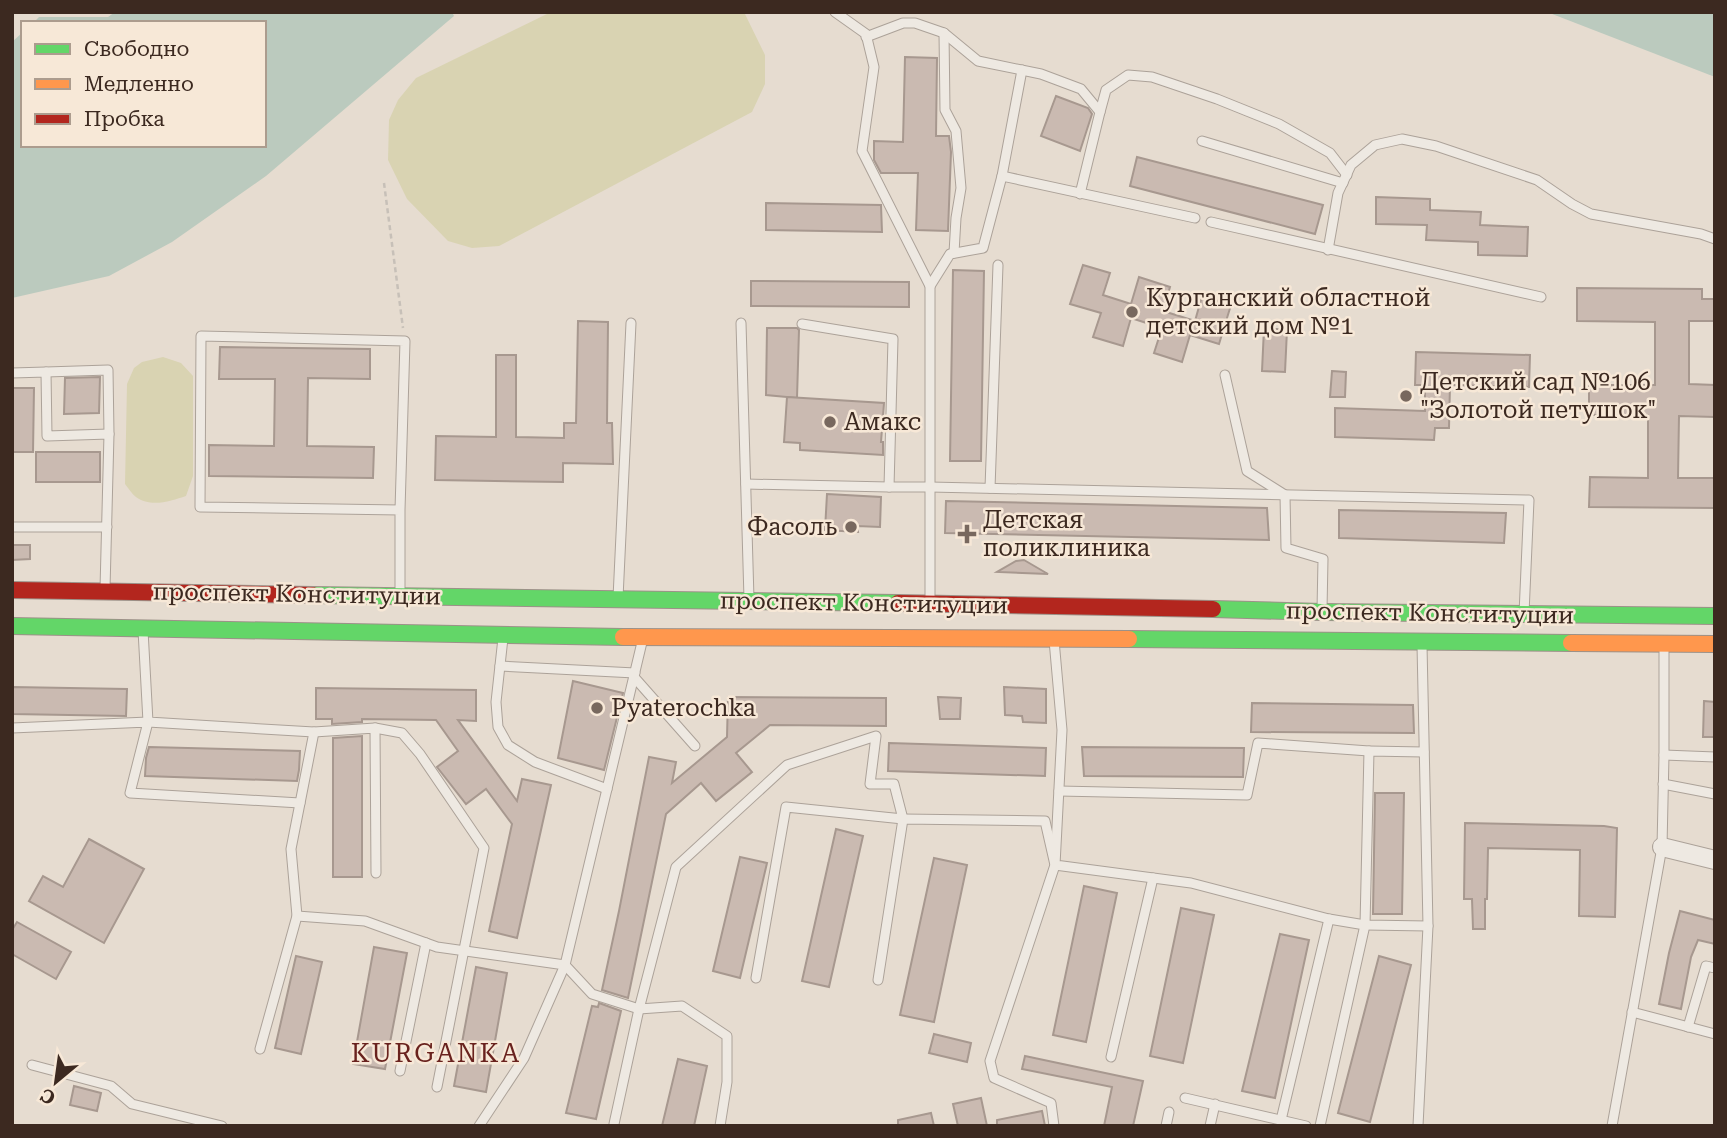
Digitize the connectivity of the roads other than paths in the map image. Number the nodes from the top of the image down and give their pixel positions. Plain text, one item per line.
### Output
1 (835, 12) edge
2 (944, 33) junction
3 (866, 37) junction
4 (1022, 70) junction
5 (1100, 112) junction
6 (1202, 141) dead end
7 (1002, 176) junction
8 (1345, 179) junction
9 (1080, 194) junction
10 (1195, 218) dead end
11 (1211, 222) dead end
12 (1715, 239) edge
13 (1328, 250) junction
14 (954, 253) junction
15 (998, 265) dead end
16 (930, 286) junction
17 (1541, 297) dead end
18 (632, 323) dead end
19 (741, 323) dead end
20 (802, 324) dead end
21 (46, 372) junction
22 (12, 373) edge
23 (1225, 375) dead end
24 (109, 434) junction
25 (746, 484) junction
26 (889, 487) junction
27 (930, 487) junction
28 (990, 488) junction
29 (1285, 495) junction
30 (400, 510) junction
31 (12, 527) edge
32 (107, 527) junction
33 (12, 590) edge
34 (400, 597) junction
35 (618, 598) junction
36 (749, 601) junction
37 (930, 605) junction
38 (105, 609) junction
39 (1322, 612) junction
40 (1524, 614) junction
41 (1665, 615) junction
42 (1715, 616) edge
43 (644, 618) junction
44 (900, 621) junction
45 (12, 626) edge
46 (143, 629) junction
47 (503, 635) junction
48 (1054, 638) junction
49 (1322, 641) junction
50 (1422, 642) junction
51 (1664, 643) junction
52 (1715, 644) edge
53 (500, 666) junction
54 (634, 675) junction
55 (148, 722) junction
56 (12, 728) edge
57 (375, 728) junction
58 (314, 732) junction
59 (695, 747) dead end
60 (1369, 751) junction
61 (1424, 751) junction
62 (1664, 755) junction
63 (1715, 757) edge
64 (1663, 784) junction
65 (607, 789) junction
66 (1059, 790) junction
67 (1715, 794) edge
68 (300, 803) junction
69 (903, 819) junction
70 (1662, 848) junction
71 (1715, 860) edge
72 (1055, 865) junction
73 (376, 873) dead end
74 (1153, 878) junction
75 (297, 916) junction
76 (1329, 919) junction
77 (1364, 925) junction
78 (1428, 926) junction
79 (426, 943) junction
80 (463, 951) junction
81 (565, 965) junction
82 (1715, 968) edge
83 (755, 978) dead end
84 (878, 980) dead end
85 (639, 1009) junction
86 (1632, 1012) junction
87 (1688, 1027) junction
88 (1715, 1034) edge
89 (260, 1049) dead end
90 (1111, 1057) dead end
91 (32, 1065) dead end
92 (400, 1071) dead end
93 (437, 1087) dead end
94 (1185, 1098) dead end
95 (1215, 1104) junction
96 (1169, 1112) dead end
97 (1281, 1120) junction
98 (614, 1124) edge
99 (222, 1126) edge
100 (479, 1126) edge
101 (720, 1126) edge
102 (1054, 1126) edge
103 (1166, 1126) edge
104 (1210, 1126) edge
105 (1306, 1126) edge
106 (1320, 1126) edge
107 (1418, 1126) edge
108 (1612, 1126) edge

1 - 3 lane
2 - 3 lane
2 - 4 lane
2 - 14 lane
3 - 16 lane
4 - 5 lane
4 - 7 lane
5 - 8 lane
5 - 9 lane
6 - 8 lane
7 - 9 lane
7 - 14 lane
8 - 12 lane
8 - 13 lane
9 - 10 lane
11 - 13 lane
13 - 17 lane
14 - 16 lane
15 - 28 lane
16 - 27 lane
18 - 35 lane
19 - 25 lane
20 - 26 lane
21 - 22 lane
21 - 24 lane
21 - 24 lane
23 - 29 lane
24 - 32 lane
25 - 26 lane
25 - 36 lane
26 - 27 lane
27 - 28 lane
27 - 37 lane
28 - 29 lane
29 - 39 lane
29 - 40 lane
30 - 30 lane
30 - 34 lane
31 - 32 lane
32 - 38 lane
33 - 38 main road, проспект Конституции
34 - 35 main road, проспект Конституции
34 - 38 main road, проспект Конституции
35 - 43 main road, проспект Конституции
36 - 43 main road, проспект Конституции
36 - 44 main road, проспект Конституции
37 - 39 main road, проспект Конституции
37 - 44 main road, проспект Конституции
38 - 45 main road, проспект Конституции
38 - 46 main road, проспект Конституции
39 - 40 main road, проспект Конституции
39 - 49 main road
40 - 41 main road, проспект Конституции
41 - 42 main road, проспект Конституции
41 - 51 main road
43 - 44 main road, проспект Конституции
43 - 47 main road, проспект Конституции
43 - 54 lane
44 - 48 main road, проспект Конституции
46 - 47 main road, проспект Конституции
46 - 55 lane
47 - 53 lane
48 - 49 main road, проспект Конституции
48 - 66 lane
49 - 50 main road, проспект Конституции
50 - 51 main road, проспект Конституции
50 - 61 lane
51 - 52 main road, проспект Конституции
51 - 62 lane
53 - 54 lane
53 - 65 lane
54 - 59 lane
54 - 65 lane
55 - 56 lane
55 - 58 lane
55 - 68 lane
57 - 58 lane
57 - 73 lane
57 - 80 lane
58 - 68 lane
60 - 61 lane
60 - 66 lane
60 - 77 lane
61 - 78 lane
62 - 63 lane
62 - 64 lane
64 - 67 lane
64 - 70 lane
65 - 81 lane
66 - 72 lane
68 - 75 lane
69 - 72 lane
69 - 83 lane
69 - 84 lane
69 - 85 lane
70 - 71 street
70 - 86 lane
72 - 74 lane
72 - 102 lane
74 - 76 lane
74 - 90 lane
75 - 79 lane
75 - 89 lane
76 - 77 lane
76 - 97 lane
77 - 78 lane
77 - 106 lane
78 - 107 lane
79 - 80 lane
79 - 92 lane
80 - 81 lane
80 - 93 lane
81 - 85 lane
81 - 100 lane
82 - 87 lane
85 - 98 lane
85 - 101 lane
86 - 87 lane
86 - 108 lane
87 - 88 lane
91 - 99 lane
94 - 95 lane
95 - 97 lane
95 - 104 lane
96 - 103 lane
97 - 105 lane

